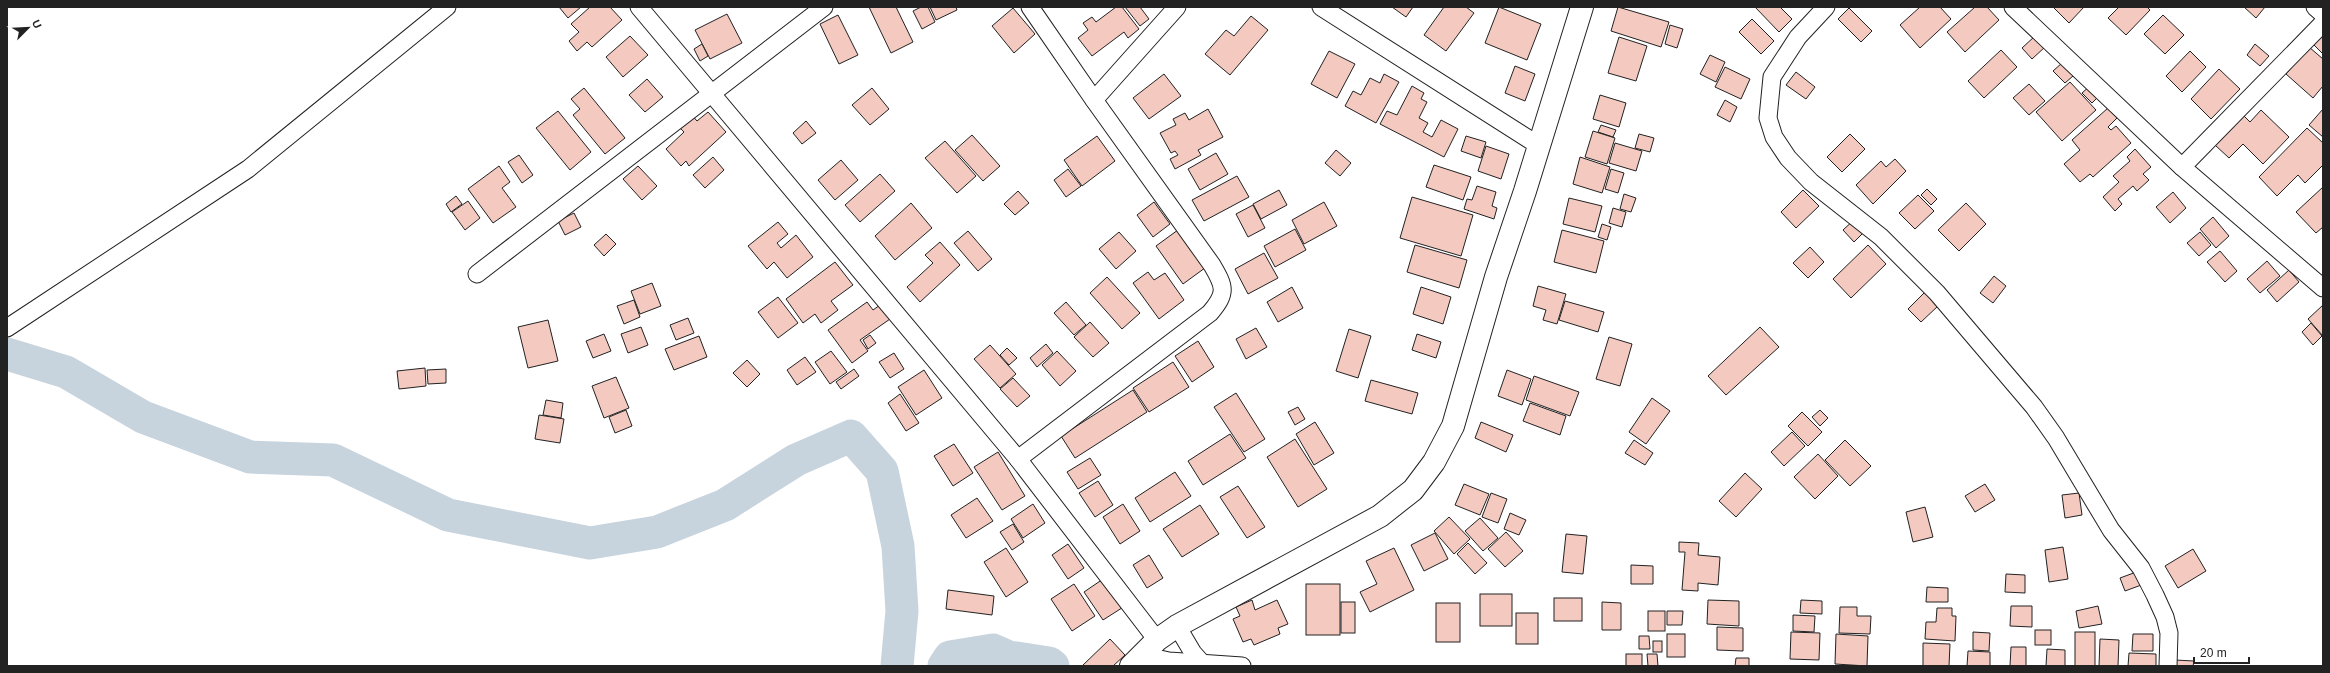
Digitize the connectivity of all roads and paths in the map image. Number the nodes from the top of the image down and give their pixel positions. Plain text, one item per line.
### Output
1 (447, 7) edge
2 (639, 7) edge
3 (824, 7) edge
4 (1030, 7) edge
5 (1177, 7) edge
6 (1321, 7) edge
7 (1582, 7) edge
8 (1826, 7) edge
9 (2012, 7) edge
10 (2315, 7) edge
11 (2323, 14) edge
12 (2323, 23) edge
13 (711, 93) junction
14 (1094, 100) junction
15 (1538, 145) junction
16 (2182, 167) junction
17 (477, 274) dead end
18 (2323, 288) edge
19 (13, 324) edge
20 (1018, 459) junction
21 (1177, 626) junction
22 (1157, 640) junction
23 (1136, 661) edge
24 (1201, 662) junction
25 (1242, 666) edge
26 (2168, 666) edge

1 - 19 street
2 - 13 street
3 - 13 street
4 - 14 street
5 - 14 street
6 - 15 street
7 - 15 highway
8 - 26 street
9 - 16 street
10 - 11 street
12 - 16 street
13 - 17 street
13 - 20 street
14 - 20 street
15 - 21 highway
16 - 18 street
20 - 22 street
21 - 22 highway
21 - 24 street
22 - 23 highway
23 - 24 street
24 - 25 street

